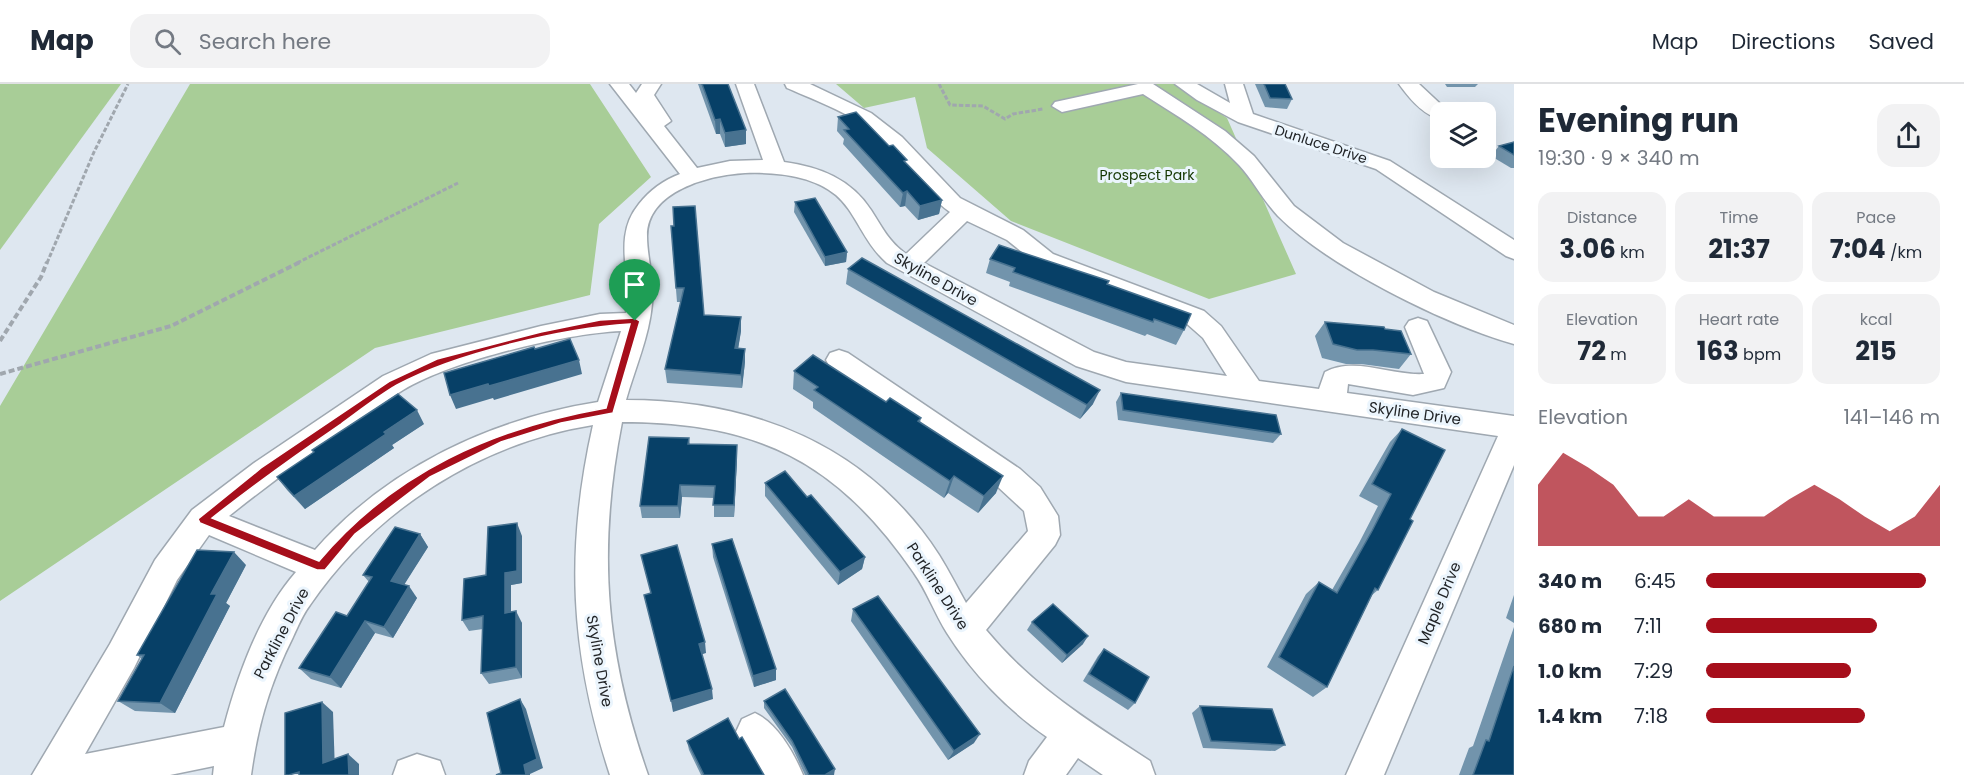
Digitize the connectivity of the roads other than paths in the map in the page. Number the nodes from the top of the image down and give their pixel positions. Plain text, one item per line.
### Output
1 (619, 84) edge
2 (652, 84) edge
3 (745, 84) edge
4 (794, 84) edge
5 (1184, 84) edge
6 (1234, 84) edge
7 (1408, 84) edge
8 (1143, 86) edge
9 (1062, 106) road end
10 (1430, 107) edge
11 (1244, 116) junction
12 (776, 168) junction
13 (698, 174) junction
14 (964, 211) junction
15 (1514, 251) edge
16 (908, 265) junction
17 (635, 321) junction
18 (1418, 327) dead end
19 (1514, 335) edge
20 (839, 360) dead end
21 (1250, 389) junction
22 (1336, 401) junction
23 (610, 411) junction
24 (1514, 427) edge
25 (1514, 431) edge
26 (203, 519) junction
27 (321, 567) junction
28 (965, 630) junction
29 (755, 732) dead end
30 (1073, 733) junction
31 (234, 759) edge
32 (51, 775) edge
33 (73, 775) edge
34 (412, 775) edge
35 (426, 775) edge
36 (629, 775) edge
37 (784, 775) edge
38 (1043, 775) edge
39 (1136, 775) edge
40 (1365, 775) edge

1 - 13 street
2 - 13 street
3 - 12 street
4 - 14 street
5 - 11 street, Dunluce Drive
6 - 11 street
7 - 10 street
8 - 9 street
8 - 19 street
11 - 15 street, Dunluce Drive
12 - 13 street, Skyline Drive
12 - 16 street, Skyline Drive
13 - 17 street, Skyline Drive
14 - 16 street
14 - 21 street
16 - 21 street, Skyline Drive
17 - 23 street, Skyline Drive
17 - 26 street
18 - 22 street
20 - 28 street
21 - 22 street, Skyline Drive
22 - 24 street, Skyline Drive
23 - 27 street, Parkline Drive
23 - 28 street, Parkline Drive
23 - 36 street, Skyline Drive
25 - 40 street, Maple Drive
26 - 27 street
26 - 32 street
27 - 31 street, Parkline Drive
28 - 30 street, Parkline Drive
29 - 37 street
30 - 38 street
30 - 39 street, Parkline Drive
31 - 33 street
34 - 35 street

